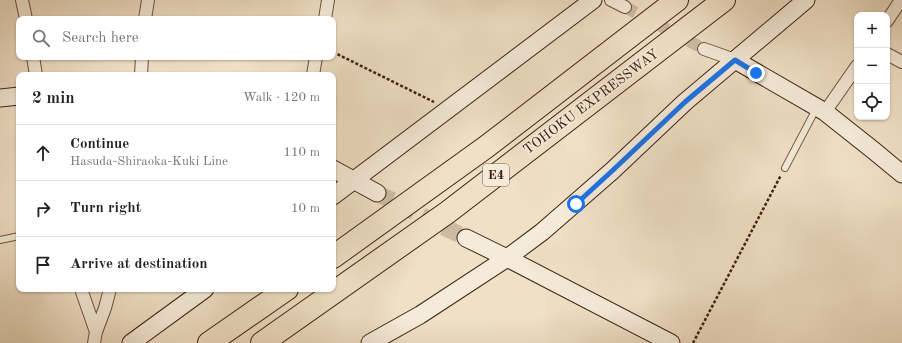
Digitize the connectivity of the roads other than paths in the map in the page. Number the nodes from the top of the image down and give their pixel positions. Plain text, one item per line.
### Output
1 (22, 0) edge
2 (148, 0) edge
3 (328, 0) edge
4 (593, 0) edge
5 (611, 0) edge
6 (677, 0) edge
7 (724, 0) edge
8 (806, 0) edge
9 (901, 0) edge
10 (625, 7) tunnel mouth
11 (25, 16) edge
12 (145, 16) edge
13 (325, 16) edge
14 (890, 16) edge
15 (704, 49) tunnel mouth
16 (890, 56) edge
17 (34, 60) edge
18 (142, 60) edge
19 (315, 60) edge
20 (735, 60) junction
21 (902, 62) edge
22 (854, 70) edge
23 (36, 72) edge
24 (141, 72) edge
25 (313, 72) edge
26 (16, 96) edge
27 (0, 98) edge
28 (821, 110) junction
29 (785, 168) road end
30 (336, 170) edge
31 (902, 174) edge
32 (355, 180) junction
33 (377, 193) tunnel mouth
34 (336, 194) edge
35 (16, 237) edge
36 (466, 238) tunnel mouth
37 (0, 240) edge
38 (336, 255) edge
39 (507, 258) junction
40 (336, 291) edge
41 (82, 292) edge
42 (109, 292) edge
43 (201, 292) edge
44 (283, 292) edge
45 (334, 292) edge
46 (95, 338) edge
47 (131, 343) edge
48 (209, 343) edge
49 (262, 343) edge
50 (370, 343) edge
51 (671, 343) edge

1 - 11 street
2 - 12 street
3 - 13 street
4 - 32 street
5 - 10 street
6 - 38 highway, TOHOKU EXPRESSWAY / E4
7 - 40 highway, TOHOKU EXPRESSWAY / E4
8 - 20 street
9 - 14 street
15 - 20 street
16 - 21 street
17 - 23 street
18 - 24 street
19 - 25 street
20 - 28 street
20 - 39 street
22 - 28 street
26 - 27 street
28 - 29 lane
28 - 31 street
30 - 32 street
32 - 33 street
32 - 34 street
35 - 37 lane
36 - 39 street
39 - 50 street
39 - 51 street
41 - 46 street
42 - 46 street
43 - 47 street
44 - 48 highway
45 - 49 highway, TOHOKU EXPRESSWAY / E4

